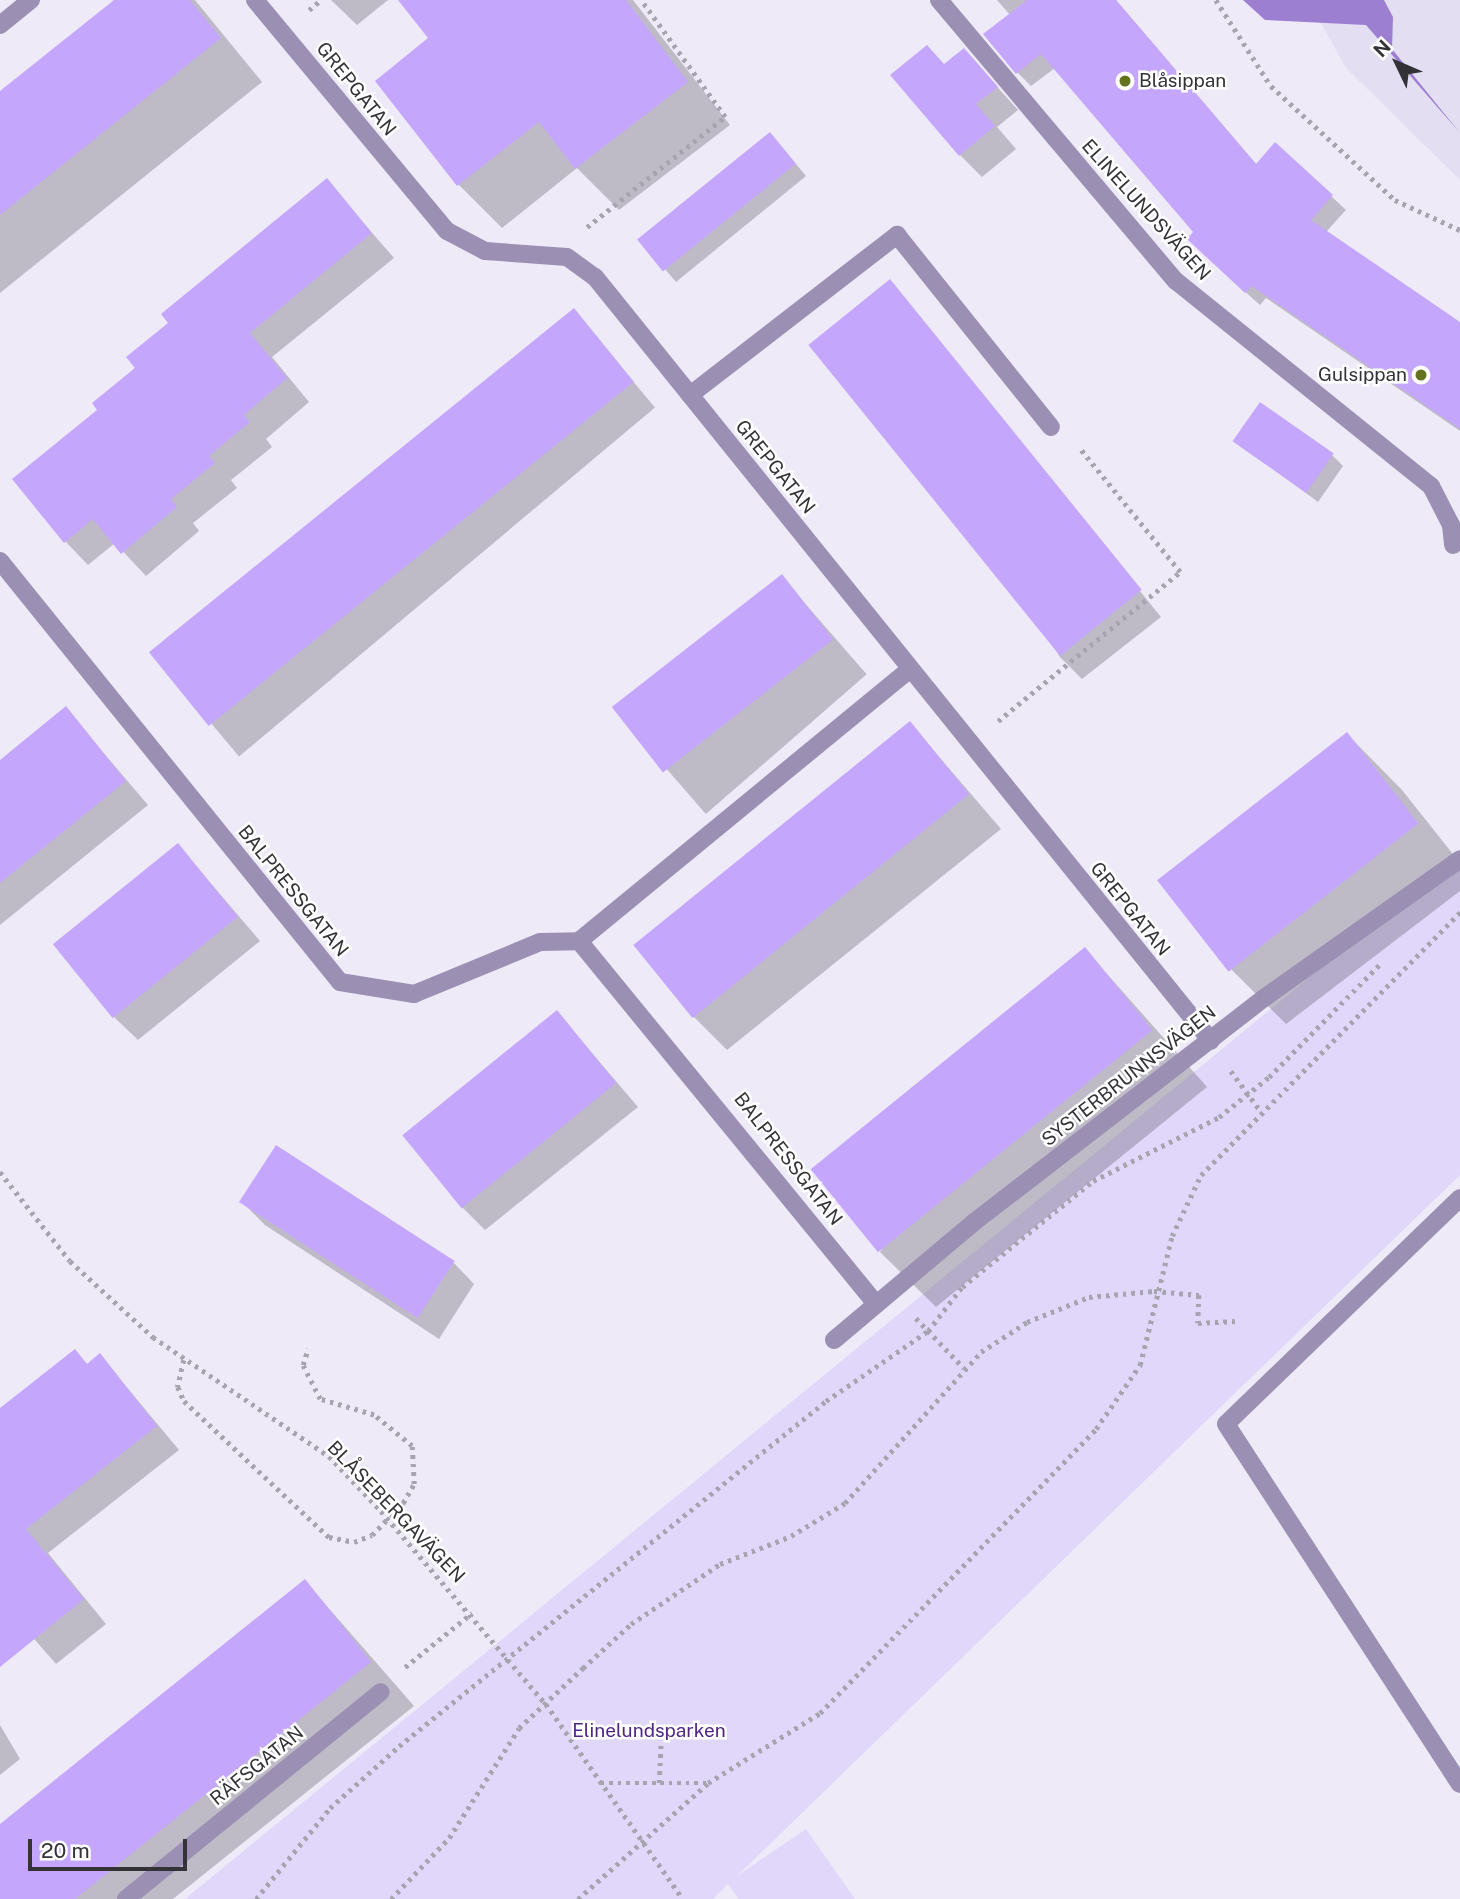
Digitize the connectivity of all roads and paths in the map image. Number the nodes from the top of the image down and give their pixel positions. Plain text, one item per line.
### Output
1 (31, 0) edge
2 (255, 0) edge
3 (641, 0) edge
4 (939, 0) edge
5 (1216, 0) edge
6 (0, 25) edge
7 (1460, 230) edge
8 (550, 257) junction
9 (690, 395) junction
10 (1052, 427) joint
11 (1453, 545) dead end
12 (0, 561) edge
13 (909, 670) junction
14 (969, 745) junction
15 (1460, 859) edge
16 (1460, 912) edge
17 (579, 941) junction
18 (1383, 961) dead end
19 (1211, 1041) junction
20 (1246, 1095) junction
21 (1260, 1110) junction
22 (0, 1172) edge
23 (1460, 1198) edge
24 (1154, 1290) junction
25 (876, 1304) junction
26 (1235, 1321) dead end
27 (928, 1331) junction
28 (834, 1340) dead end
29 (307, 1349) dead end
30 (184, 1360) junction
31 (964, 1368) junction
32 (388, 1520) junction
33 (472, 1614) junction
34 (510, 1658) junction
35 (381, 1692) joint
36 (546, 1703) junction
37 (661, 1741) dead end
38 (600, 1783) junction
39 (659, 1783) junction
40 (708, 1783) junction
41 (1460, 1784) edge
42 (640, 1841) junction
43 (126, 1899) edge
44 (256, 1899) edge
45 (391, 1899) edge
46 (578, 1899) edge
47 (684, 1899) edge

1 - 6 street
2 - 8 street, GREPGATAN
3 - 8 path
4 - 11 street, ELINELUNDSVÄGEN
5 - 7 path
8 - 9 street, GREPGATAN
9 - 10 street
9 - 13 street, GREPGATAN
10 - 14 path
12 - 17 street, BALPRESSGATAN
13 - 14 street, GREPGATAN
13 - 17 street
14 - 19 street, GREPGATAN
15 - 19 street, SYSTERBRUNNSVÄGEN
16 - 21 path
17 - 25 street, BALPRESSGATAN
18 - 20 path
19 - 20 path
19 - 25 street, SYSTERBRUNNSVÄGEN
20 - 21 path
20 - 27 path
21 - 24 path
22 - 30 path, BLÅSEBERGAVÄGEN
23 - 41 street
24 - 26 path
24 - 31 path
24 - 40 path
25 - 28 street, SYSTERBRUNNSVÄGEN
27 - 31 path
27 - 34 path
29 - 32 path
30 - 32 path, BLÅSEBERGAVÄGEN
30 - 32 path
31 - 36 path
32 - 33 path, BLÅSEBERGAVÄGEN
33 - 34 path, BLÅSEBERGAVÄGEN
33 - 35 path
34 - 36 path, BLÅSEBERGAVÄGEN
34 - 44 path
35 - 43 street, RÄFSGATAN
36 - 38 path, BLÅSEBERGAVÄGEN
36 - 45 path
37 - 39 path
38 - 39 path
38 - 42 path, BLÅSEBERGAVÄGEN
39 - 40 path
40 - 42 path
42 - 46 path
42 - 47 path, BLÅSEBERGAVÄGEN

